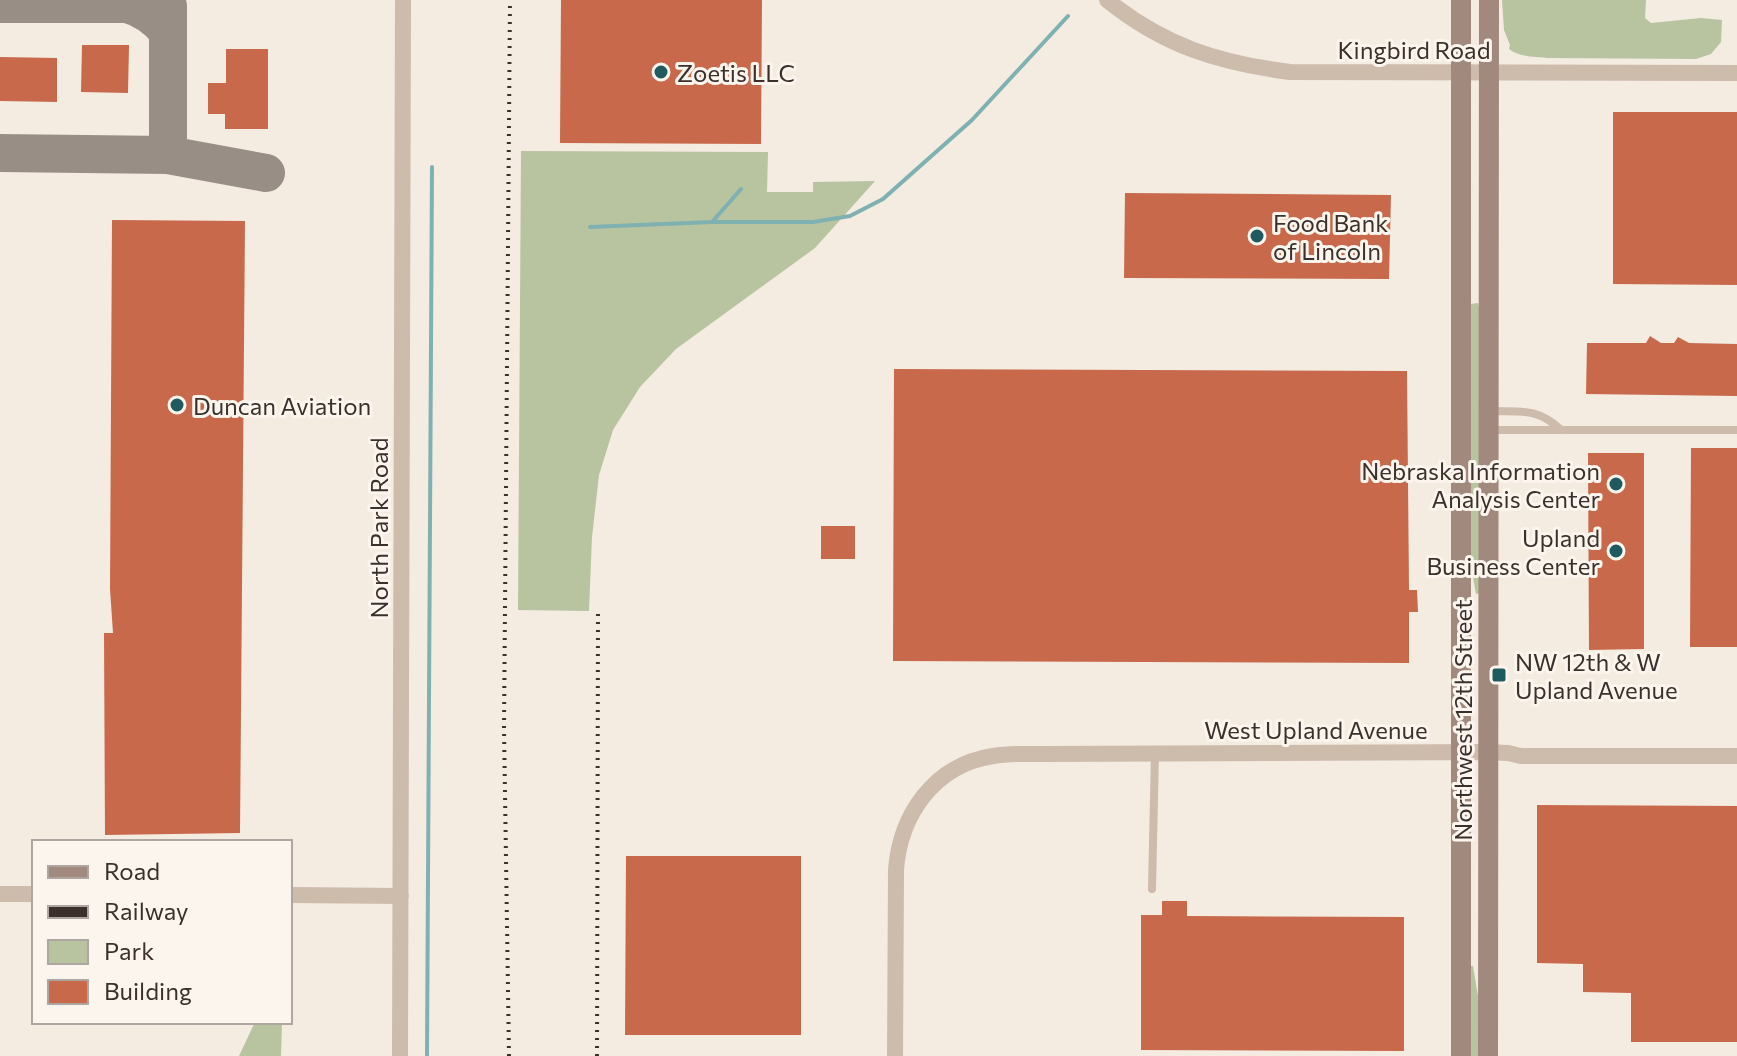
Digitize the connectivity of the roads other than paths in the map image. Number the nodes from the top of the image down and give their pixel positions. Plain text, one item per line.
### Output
1 (403, 0) edge
2 (1107, 0) edge
3 (1461, 0) edge
4 (1489, 0) edge
5 (1461, 72) junction
6 (1489, 72) junction
7 (1737, 73) edge
8 (1489, 421) junction
9 (1561, 430) junction
10 (1737, 430) edge
11 (1488, 752) junction
12 (1155, 753) junction
13 (1461, 753) junction
14 (1737, 756) edge
15 (1152, 889) dead end
16 (0, 894) edge
17 (32, 894) edge
18 (292, 895) edge
19 (401, 896) junction
20 (400, 1056) edge
21 (895, 1056) edge
22 (1461, 1056) edge
23 (1488, 1056) edge

1 - 19 street, North Park Road
2 - 5 street, Kingbird Road
3 - 5 main road, Northwest 12th Street
4 - 6 main road, Northwest 12th Street
5 - 6 street, Kingbird Road
5 - 13 main road, Northwest 12th Street
6 - 7 street, Kingbird Road
6 - 8 main road, Northwest 12th Street
8 - 9 lane
8 - 9 lane
8 - 11 main road, Northwest 12th Street
9 - 10 lane
11 - 13 street, West Upland Avenue
11 - 14 street, West Upland Avenue
11 - 23 main road, Northwest 12th Street
12 - 13 street, West Upland Avenue
12 - 15 lane
12 - 21 street, West Upland Avenue
13 - 22 main road, Northwest 12th Street
16 - 17 street
18 - 19 street
19 - 20 street, North Park Road

